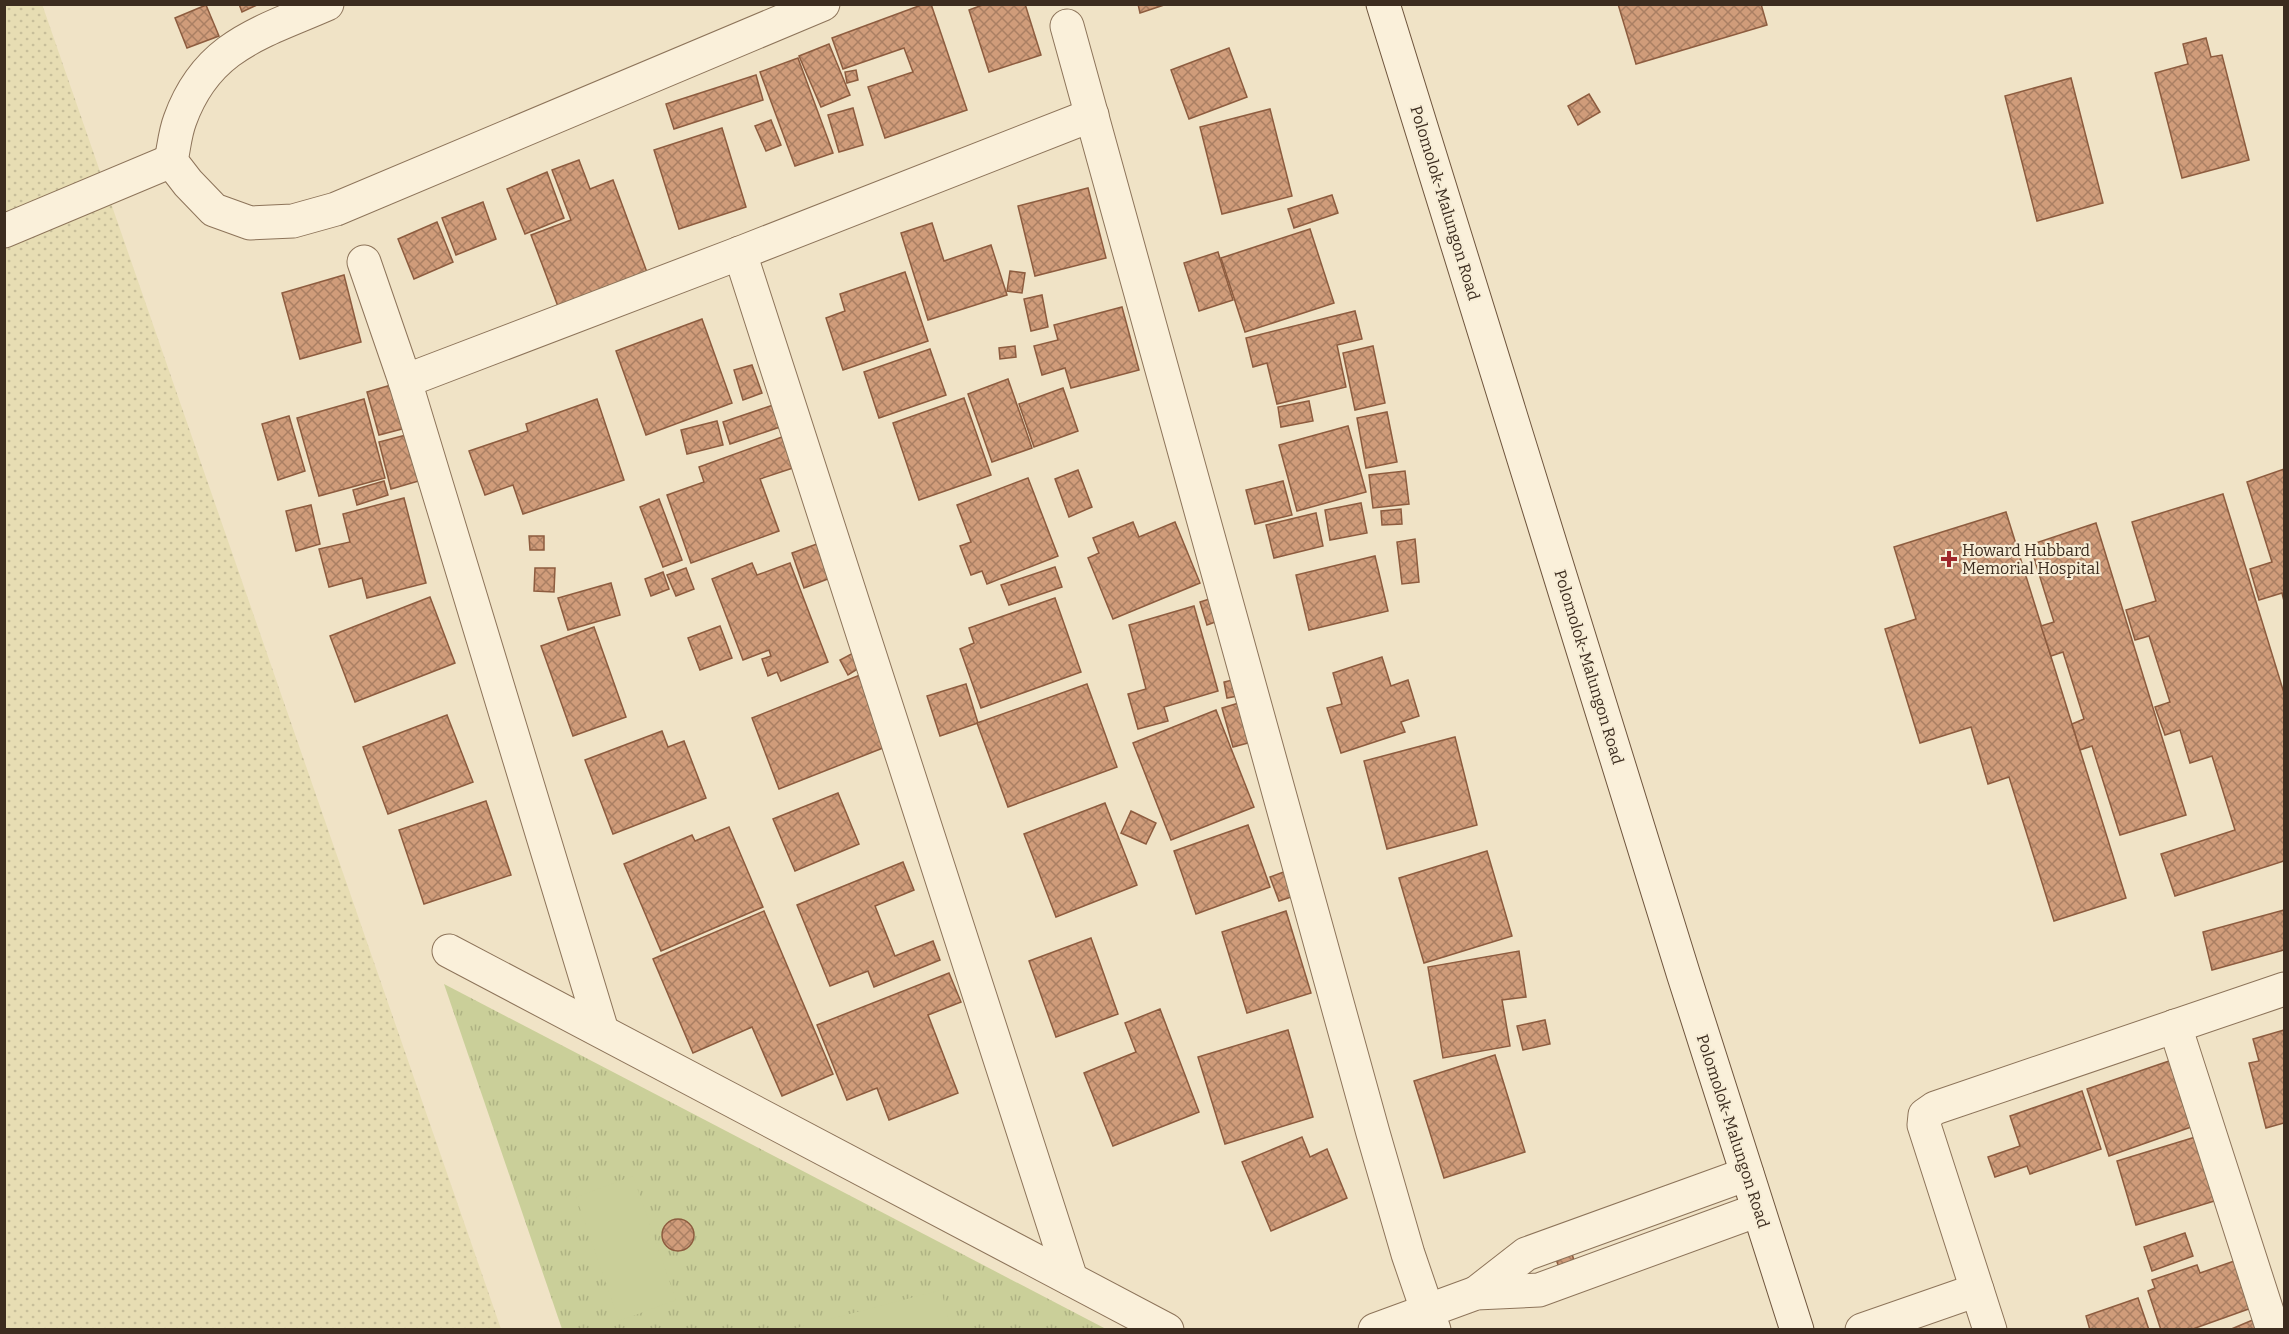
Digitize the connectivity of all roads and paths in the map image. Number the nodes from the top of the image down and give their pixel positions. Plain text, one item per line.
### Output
1 (327, 4) edge
2 (823, 4) edge
3 (1383, 4) edge
4 (1067, 26) dead end
5 (1092, 115) junction
6 (171, 161) junction
7 (4, 231) edge
8 (740, 253) junction
9 (364, 262) dead end
10 (405, 381) junction
11 (449, 951) dead end
12 (2284, 989) edge
13 (2175, 1026) junction
14 (602, 1031) junction
15 (1747, 1174) junction
16 (1758, 1210) junction
17 (1071, 1279) junction
18 (1977, 1290) junction
19 (1476, 1293) junction
20 (1431, 1320) edge
21 (1979, 1326) edge
22 (1167, 1329) edge
23 (1376, 1329) edge
24 (1797, 1329) edge
25 (1862, 1329) edge
26 (2273, 1329) edge

1 - 6 street
2 - 6 street
3 - 15 street, Polomolok-Malungon Road
4 - 5 street
5 - 8 street
5 - 20 street
6 - 7 street
8 - 10 street
8 - 17 street
9 - 10 street
10 - 14 street
11 - 14 street
12 - 13 street
13 - 18 street
13 - 26 street
14 - 17 street
15 - 16 street, Polomolok-Malungon Road
15 - 19 street
16 - 19 street
16 - 24 street, Polomolok-Malungon Road
17 - 22 street
18 - 21 street
18 - 25 street
19 - 20 street
20 - 23 street

